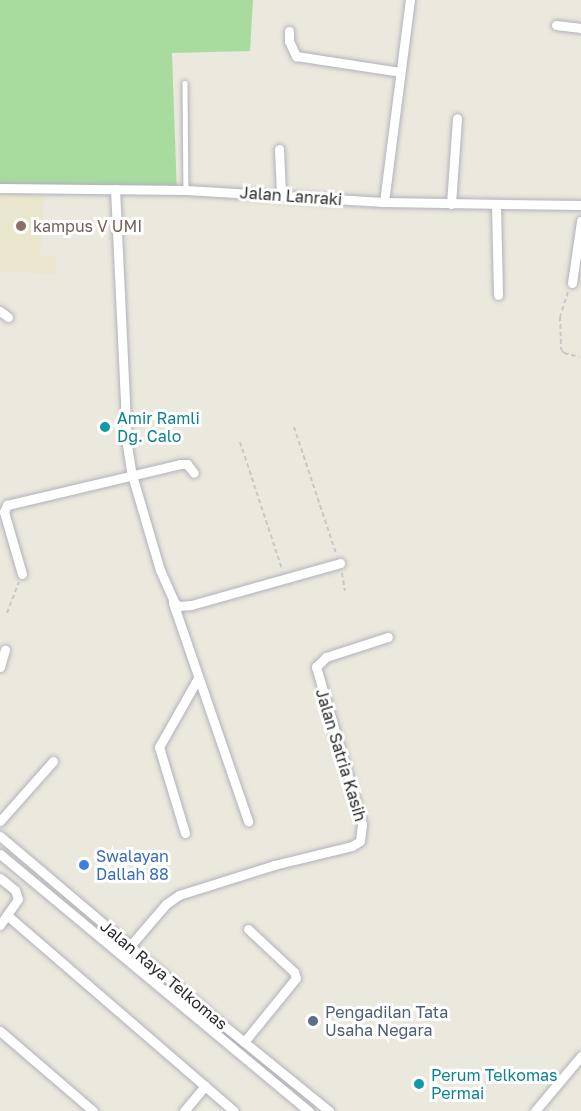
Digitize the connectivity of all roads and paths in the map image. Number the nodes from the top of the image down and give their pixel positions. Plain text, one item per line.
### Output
1 (410, 0) edge
2 (556, 25) dead end
3 (581, 28) edge
4 (289, 31) dead end
5 (400, 72) junction
6 (185, 83) dead end
7 (457, 118) dead end
8 (279, 149) dead end
9 (0, 188) edge
10 (115, 189) junction
11 (186, 190) junction
12 (281, 195) junction
13 (384, 202) junction
14 (451, 204) junction
15 (496, 205) junction
16 (581, 205) edge
17 (581, 221) edge
18 (572, 284) joint
19 (498, 295) dead end
20 (580, 357) edge
21 (294, 427) dead end
22 (240, 442) dead end
23 (194, 473) dead end
24 (132, 475) junction
25 (340, 563) junction
26 (22, 574) dead end
27 (285, 577) junction
28 (15, 591) dead end
29 (345, 591) dead end
30 (172, 597) junction
31 (7, 613) dead end
32 (387, 637) dead end
33 (5, 650) dead end
34 (0, 667) edge
35 (198, 678) junction
36 (53, 761) dead end
37 (0, 821) edge
38 (248, 821) dead end
39 (185, 833) dead end
40 (0, 836) edge
41 (0, 854) edge
42 (0, 878) edge
43 (8, 916) junction
44 (99, 921) junction
45 (0, 925) edge
46 (93, 929) junction
47 (248, 929) dead end
48 (130, 945) junction
49 (206, 1011) junction
50 (198, 1020) junction
51 (0, 1031) edge
52 (244, 1042) junction
53 (581, 1056) edge
54 (205, 1086) junction
55 (307, 1093) junction
56 (296, 1107) edge
57 (93, 1111) edge
58 (184, 1111) edge
59 (234, 1111) edge
60 (309, 1111) edge
61 (329, 1111) edge
62 (535, 1111) edge

1 - 5 street
2 - 3 street
4 - 5 street
5 - 13 street
6 - 11 lane
7 - 14 street
8 - 12 street
9 - 10 street, Jalan Lanraki
10 - 11 street, Jalan Lanraki
10 - 24 street
11 - 12 street, Jalan Lanraki
12 - 13 street, Jalan Lanraki
13 - 14 street, Jalan Lanraki
14 - 15 street, Jalan Lanraki
15 - 16 street, Jalan Lanraki
15 - 19 street
17 - 18 street
18 - 20 path
21 - 25 path
22 - 27 path
23 - 24 street
24 - 26 street
24 - 30 street
25 - 27 street
25 - 29 path
27 - 30 street
28 - 31 path
30 - 35 street
32 - 48 street, Jalan Satria Kasih
33 - 34 street
35 - 38 street
35 - 39 street
36 - 37 street
40 - 44 street, Jalan Raya Telkomas
41 - 46 street, Jalan Raya Telkomas
42 - 43 street
43 - 45 street
43 - 54 street
44 - 46 street
44 - 48 street, Jalan Raya Telkomas
46 - 50 street, Jalan Raya Telkomas
47 - 52 street
48 - 49 street, Jalan Raya Telkomas
49 - 50 street
49 - 52 street, Jalan Raya Telkomas
50 - 56 street, Jalan Raya Telkomas
51 - 57 street
52 - 55 street, Jalan Raya Telkomas
53 - 62 street
54 - 58 street
54 - 59 street
55 - 56 street
55 - 61 street, Jalan Raya Telkomas
56 - 60 street, Jalan Raya Telkomas

